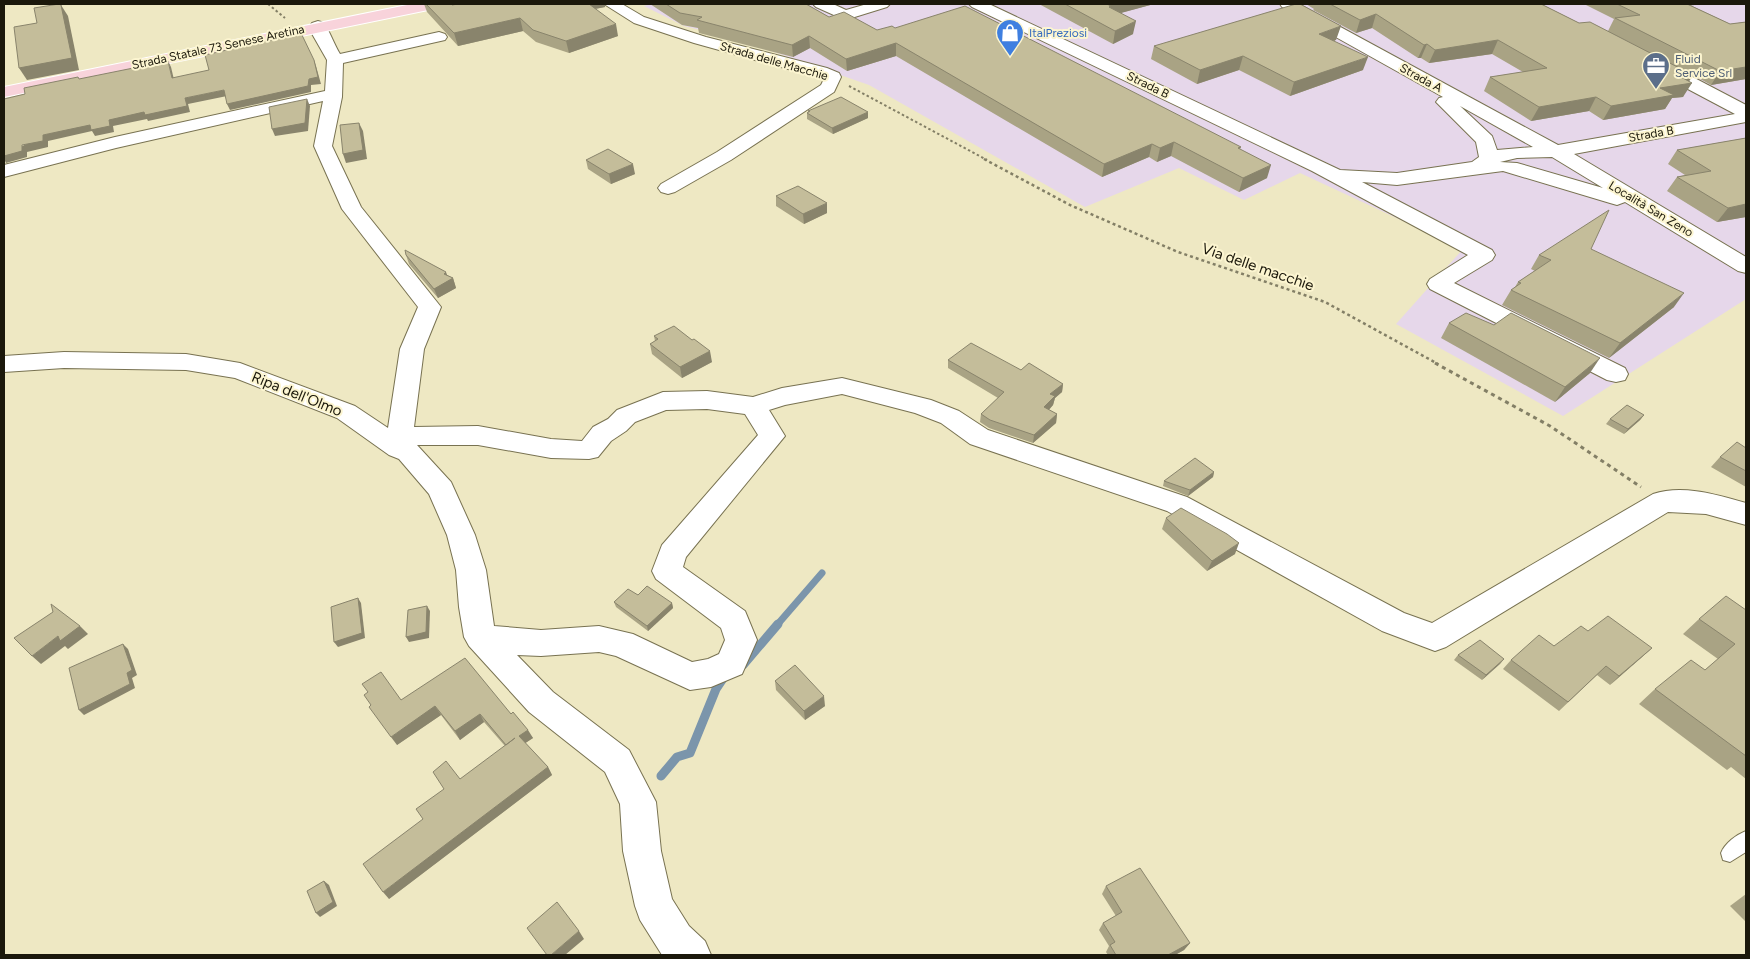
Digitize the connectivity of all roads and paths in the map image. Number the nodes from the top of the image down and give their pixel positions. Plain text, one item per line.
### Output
1 (433, 4) edge
2 (612, 4) edge
3 (820, 4) edge
4 (882, 4) edge
5 (977, 4) edge
6 (1287, 4) edge
7 (318, 26) junction
8 (439, 37) dead end
9 (1643, 58) edge
10 (335, 60) junction
11 (1414, 74) junction
12 (833, 77) junction
13 (4, 92) edge
14 (333, 94) junction
15 (1746, 112) edge
16 (1746, 117) edge
17 (1556, 152) junction
18 (1483, 162) junction
19 (1510, 167) junction
20 (1319, 168) junction
21 (4, 171) edge
22 (1398, 179) junction
23 (668, 188) dead end
24 (1384, 201) junction
25 (1647, 207) junction
26 (1746, 266) edge
27 (4, 364) edge
28 (1616, 374) dead end
29 (753, 406) junction
30 (398, 443) junction
31 (1663, 501) junction
32 (1746, 514) edge
33 (480, 636) junction
34 (1746, 840) edge
35 (1730, 853) dead end
36 (691, 955) edge

1 - 7 main road, Strada Statale 73 Senese Aretina
2 - 12 street, Strada delle Macchie
3 - 4 street
5 - 20 street, Strada B
6 - 11 street, Strada A
7 - 10 street
7 - 13 main road, Strada Statale 73 Senese Aretina
8 - 10 street
9 - 15 street
10 - 14 street
11 - 17 street, Strada A
11 - 18 street
12 - 23 street, Strada delle Macchie
12 - 31 path, Via delle macchie
14 - 21 street
14 - 30 street
16 - 17 street, Strada B
17 - 18 street, Strada B
17 - 19 street, Strada B
17 - 25 street, Località San Zeno
18 - 19 street, Strada B
18 - 22 street, Strada B
19 - 25 street, Strada B
20 - 22 street, Strada B
20 - 24 street, Strada B
22 - 24 street
24 - 28 street, Strada B
25 - 26 street, Località San Zeno
27 - 30 street, Ripa dell'Olmo
29 - 30 street
29 - 31 street
29 - 33 street
30 - 33 street, Ripa dell'Olmo
31 - 32 street
33 - 36 street
34 - 35 lane

